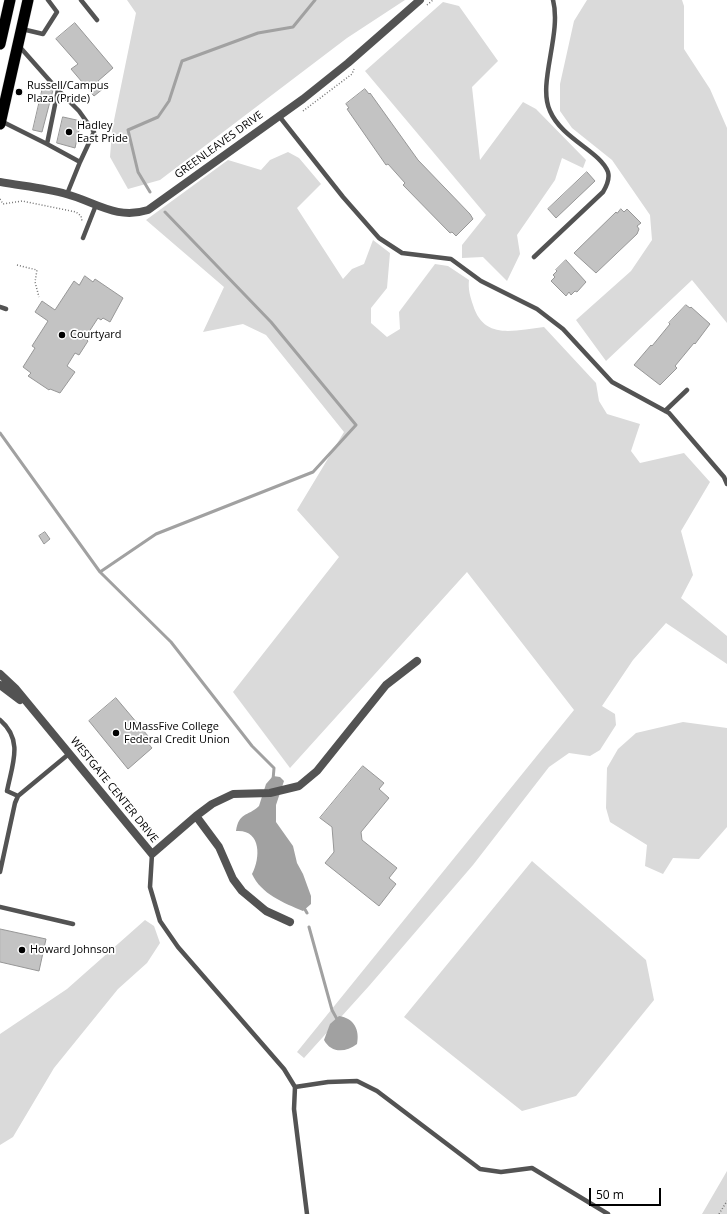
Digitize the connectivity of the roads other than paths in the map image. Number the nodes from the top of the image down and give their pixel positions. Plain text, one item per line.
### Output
1 (10, 0) edge
2 (28, 0) edge
3 (48, 0) edge
4 (81, 0) edge
5 (420, 0) edge
6 (554, 0) edge
7 (97, 20) dead end
8 (22, 29) junction
9 (0, 44) edge
10 (18, 45) junction
11 (58, 90) junction
12 (279, 116) junction
13 (0, 122) edge
14 (47, 144) junction
15 (80, 162) junction
16 (0, 182) edge
17 (67, 194) junction
18 (96, 205) junction
19 (83, 238) dead end
20 (534, 257) dead end
21 (0, 307) edge
22 (6, 309) dead end
23 (687, 390) dead end
24 (665, 411) junction
25 (727, 484) edge
26 (417, 661) dead end
27 (0, 674) edge
28 (0, 685) edge
29 (37, 715) junction
30 (0, 720) edge
31 (70, 753) junction
32 (18, 796) junction
33 (196, 816) junction
34 (152, 854) junction
35 (0, 872) edge
36 (0, 907) edge
37 (290, 922) dead end
38 (73, 924) dead end
39 (295, 1087) junction
40 (307, 1214) edge
41 (608, 1214) edge

1 - 9 highway
2 - 8 highway
3 - 8 lane
4 - 7 lane
5 - 12 street, GREENLEAVES DRIVE
6 - 20 lane
8 - 10 highway
10 - 11 lane
10 - 13 highway
11 - 14 lane
11 - 15 lane
12 - 18 street, GREENLEAVES DRIVE
12 - 24 lane
13 - 14 lane
14 - 15 lane
15 - 17 lane
16 - 17 street, GREENLEAVES DRIVE
17 - 18 street, GREENLEAVES DRIVE
18 - 19 lane
21 - 22 lane
23 - 24 lane
24 - 25 lane
26 - 33 street, WESTGATE CENTER DRIVE
27 - 29 street, WESTGATE CENTER DRIVE
28 - 29 street, WESTGATE CENTER DRIVE
29 - 31 street, WESTGATE CENTER DRIVE
30 - 32 lane
31 - 32 lane
31 - 34 street, WESTGATE CENTER DRIVE
32 - 35 lane
33 - 34 street, WESTGATE CENTER DRIVE
33 - 37 street
34 - 39 lane
36 - 38 lane
39 - 40 lane
39 - 41 lane

